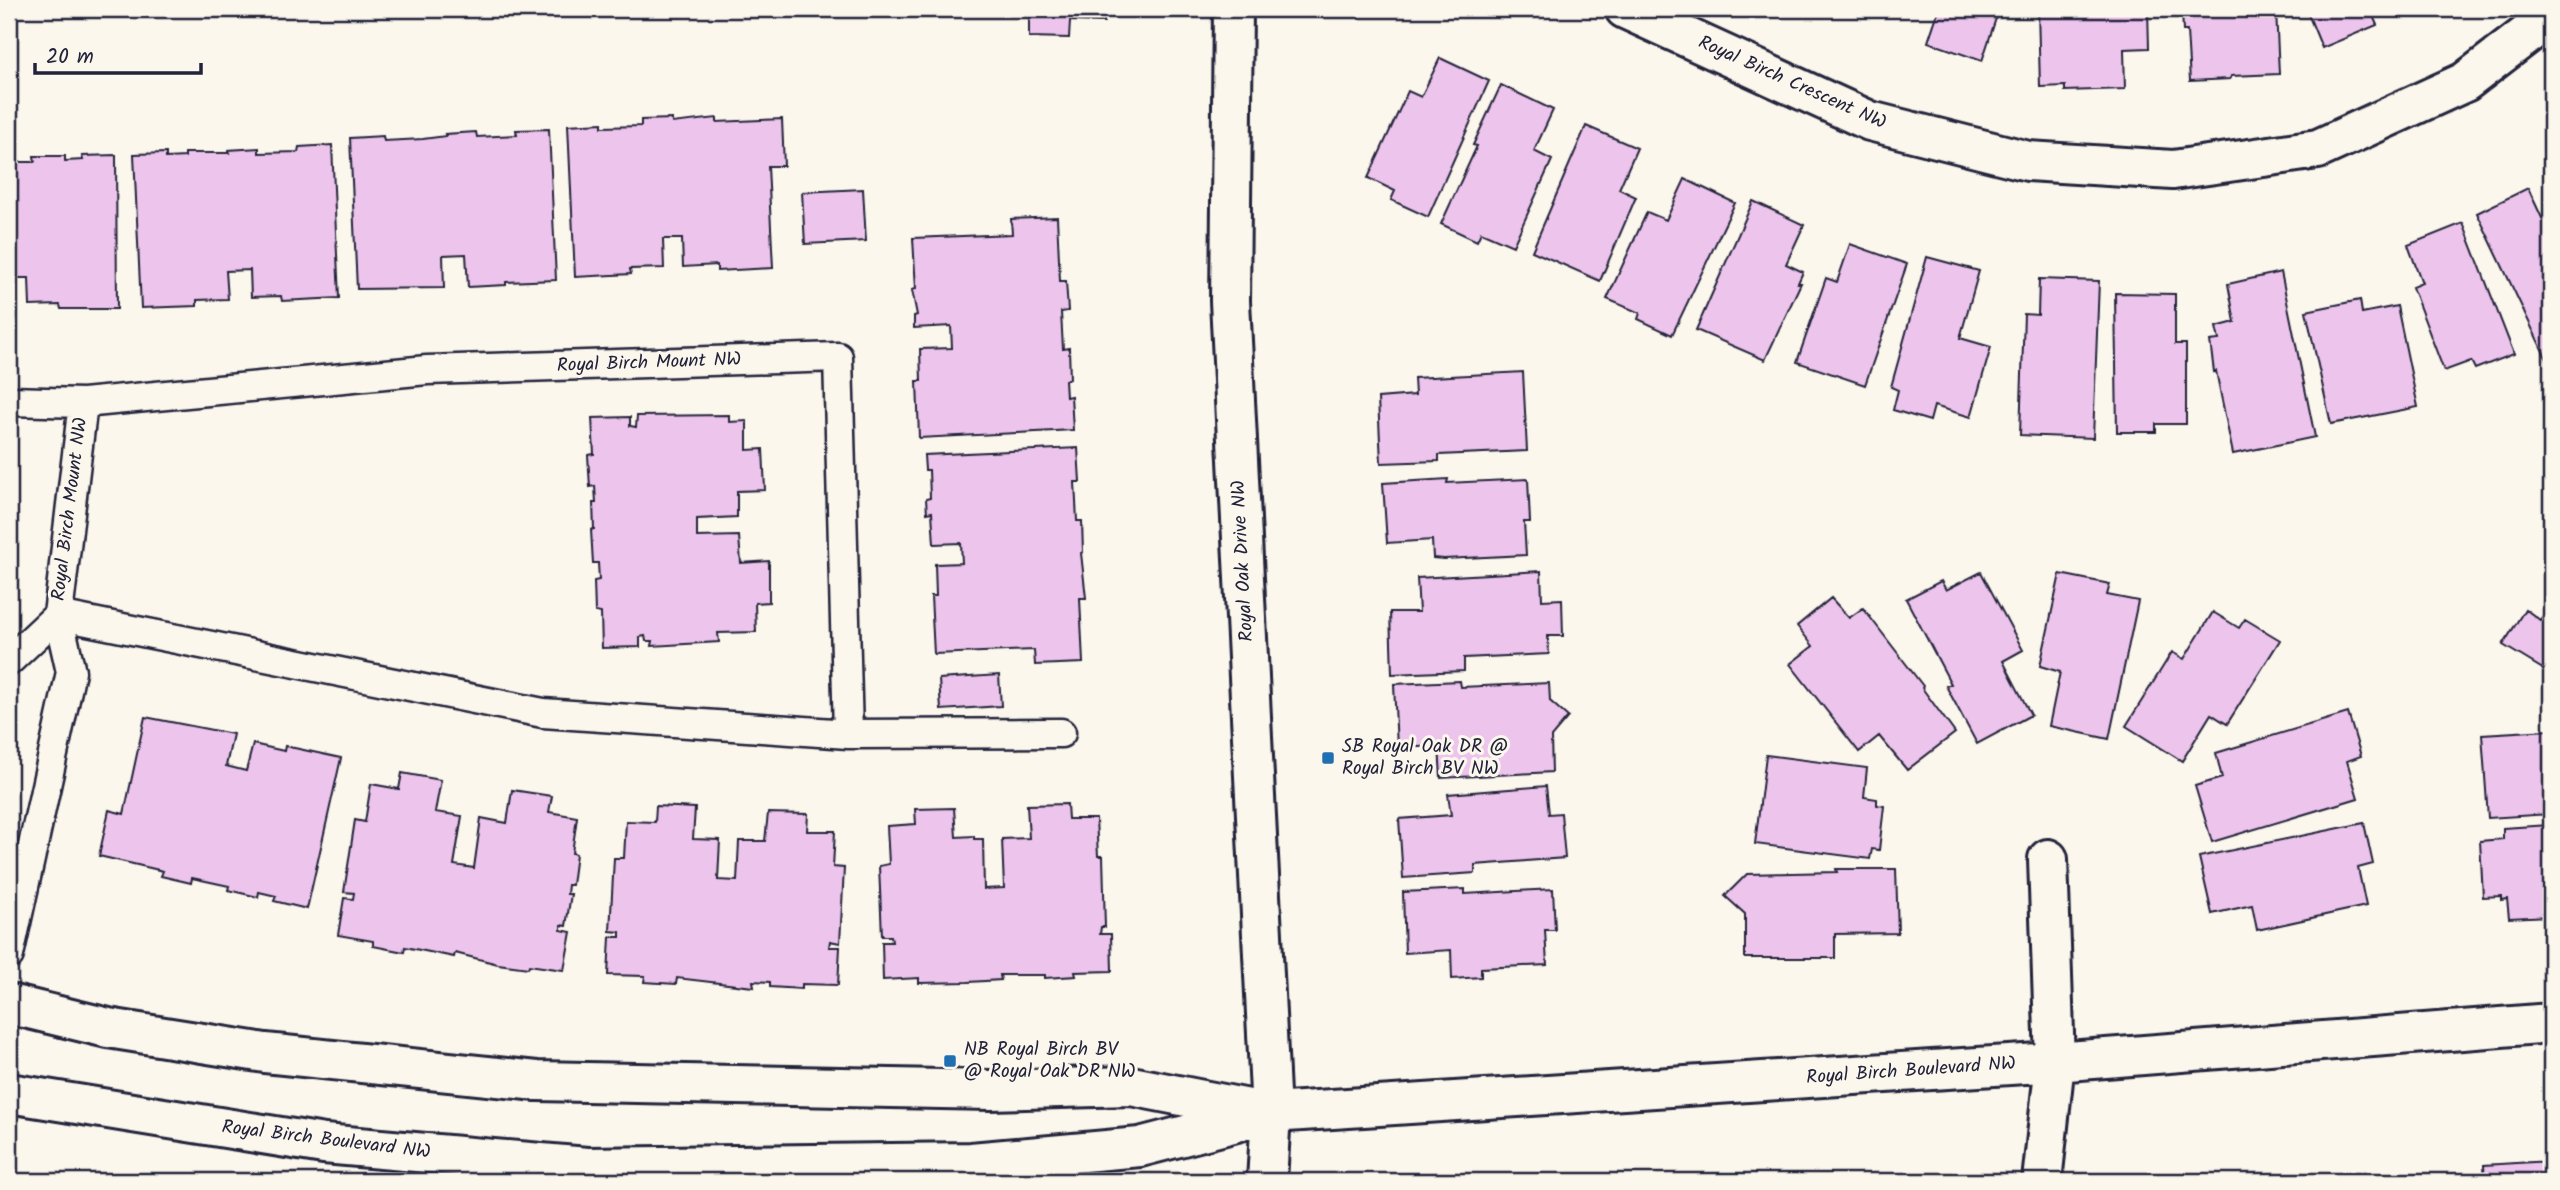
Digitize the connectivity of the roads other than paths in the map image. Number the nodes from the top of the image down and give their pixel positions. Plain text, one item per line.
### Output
1 (1233, 9) edge
2 (1625, 9) edge
3 (2551, 16) edge
4 (9, 401) edge
5 (83, 403) junction
6 (58, 615) junction
7 (9, 661) edge
8 (1061, 733) dead end
9 (848, 734) junction
10 (2048, 859) dead end
11 (9, 955) edge
12 (9, 1003) edge
13 (2551, 1023) edge
14 (2055, 1062) junction
15 (9, 1093) edge
16 (1271, 1113) junction
17 (1267, 1181) edge
18 (2042, 1181) edge

1 - 16 street, Royal Oak Drive NW
2 - 3 street, Royal Birch Crescent NW
4 - 5 lane, Royal Birch Mount NW
5 - 6 lane, Royal Birch Mount NW
5 - 9 lane, Royal Birch Mount NW
6 - 7 lane, Royal Birch Mount NW
6 - 9 lane, Royal Birch Mount NW
6 - 11 lane, Royal Birch Mount NW
8 - 9 lane, Royal Birch Mount NW
10 - 14 street
12 - 16 street, Royal Birch Boulevard NW
13 - 14 street, Royal Birch Boulevard NW
14 - 16 street, Royal Birch Boulevard NW
14 - 18 street
15 - 16 street, Royal Birch Boulevard NW
16 - 17 street, Royal Oak Drive NW

